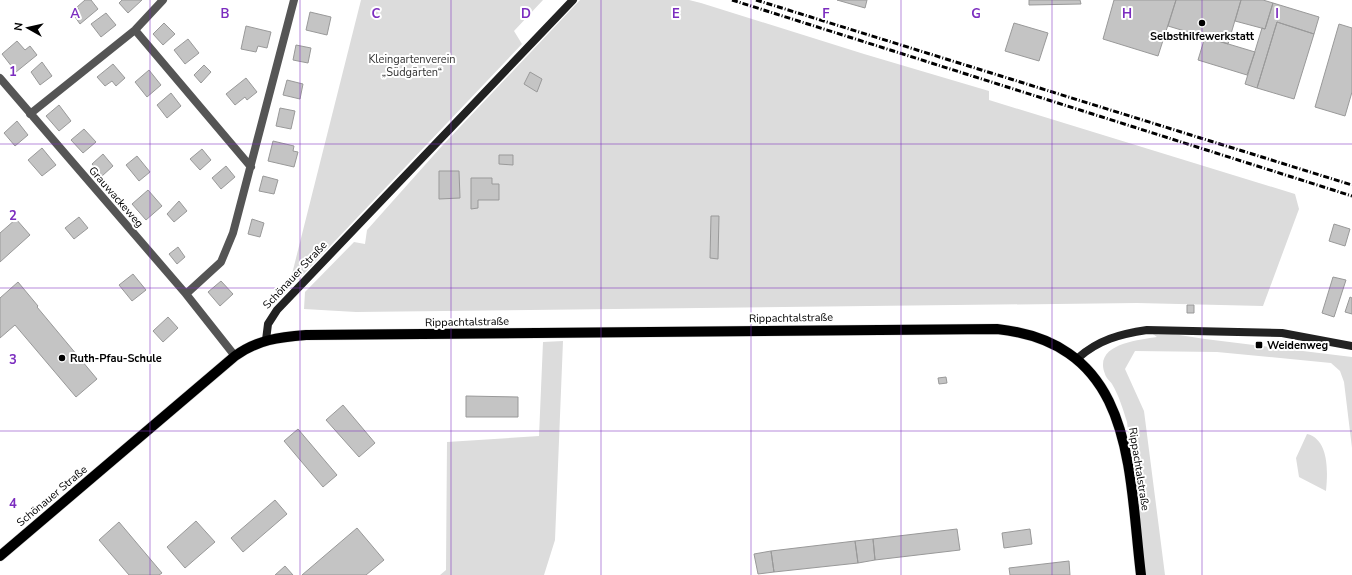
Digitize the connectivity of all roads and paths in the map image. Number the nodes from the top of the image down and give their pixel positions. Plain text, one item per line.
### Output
1 (163, 0) edge
2 (294, 0) edge
3 (573, 0) edge
4 (135, 30) junction
5 (0, 78) edge
6 (30, 114) junction
7 (251, 168) junction
8 (186, 294) junction
9 (266, 340) junction
10 (1352, 346) edge
11 (235, 356) junction
12 (1078, 358) junction
13 (0, 556) edge
14 (1141, 575) edge

1 - 4 street
2 - 7 street
3 - 9 street, Schönauer Straße
4 - 6 street
4 - 7 street
5 - 6 street, Grauwackeweg
6 - 8 street, Grauwackeweg
7 - 8 street
8 - 11 street, Grauwackeweg
9 - 11 main road, Schönauer Straße
9 - 12 main road, Rippachtalstraße
10 - 12 street
11 - 13 main road, Schönauer Straße
12 - 14 main road, Rippachtalstraße

